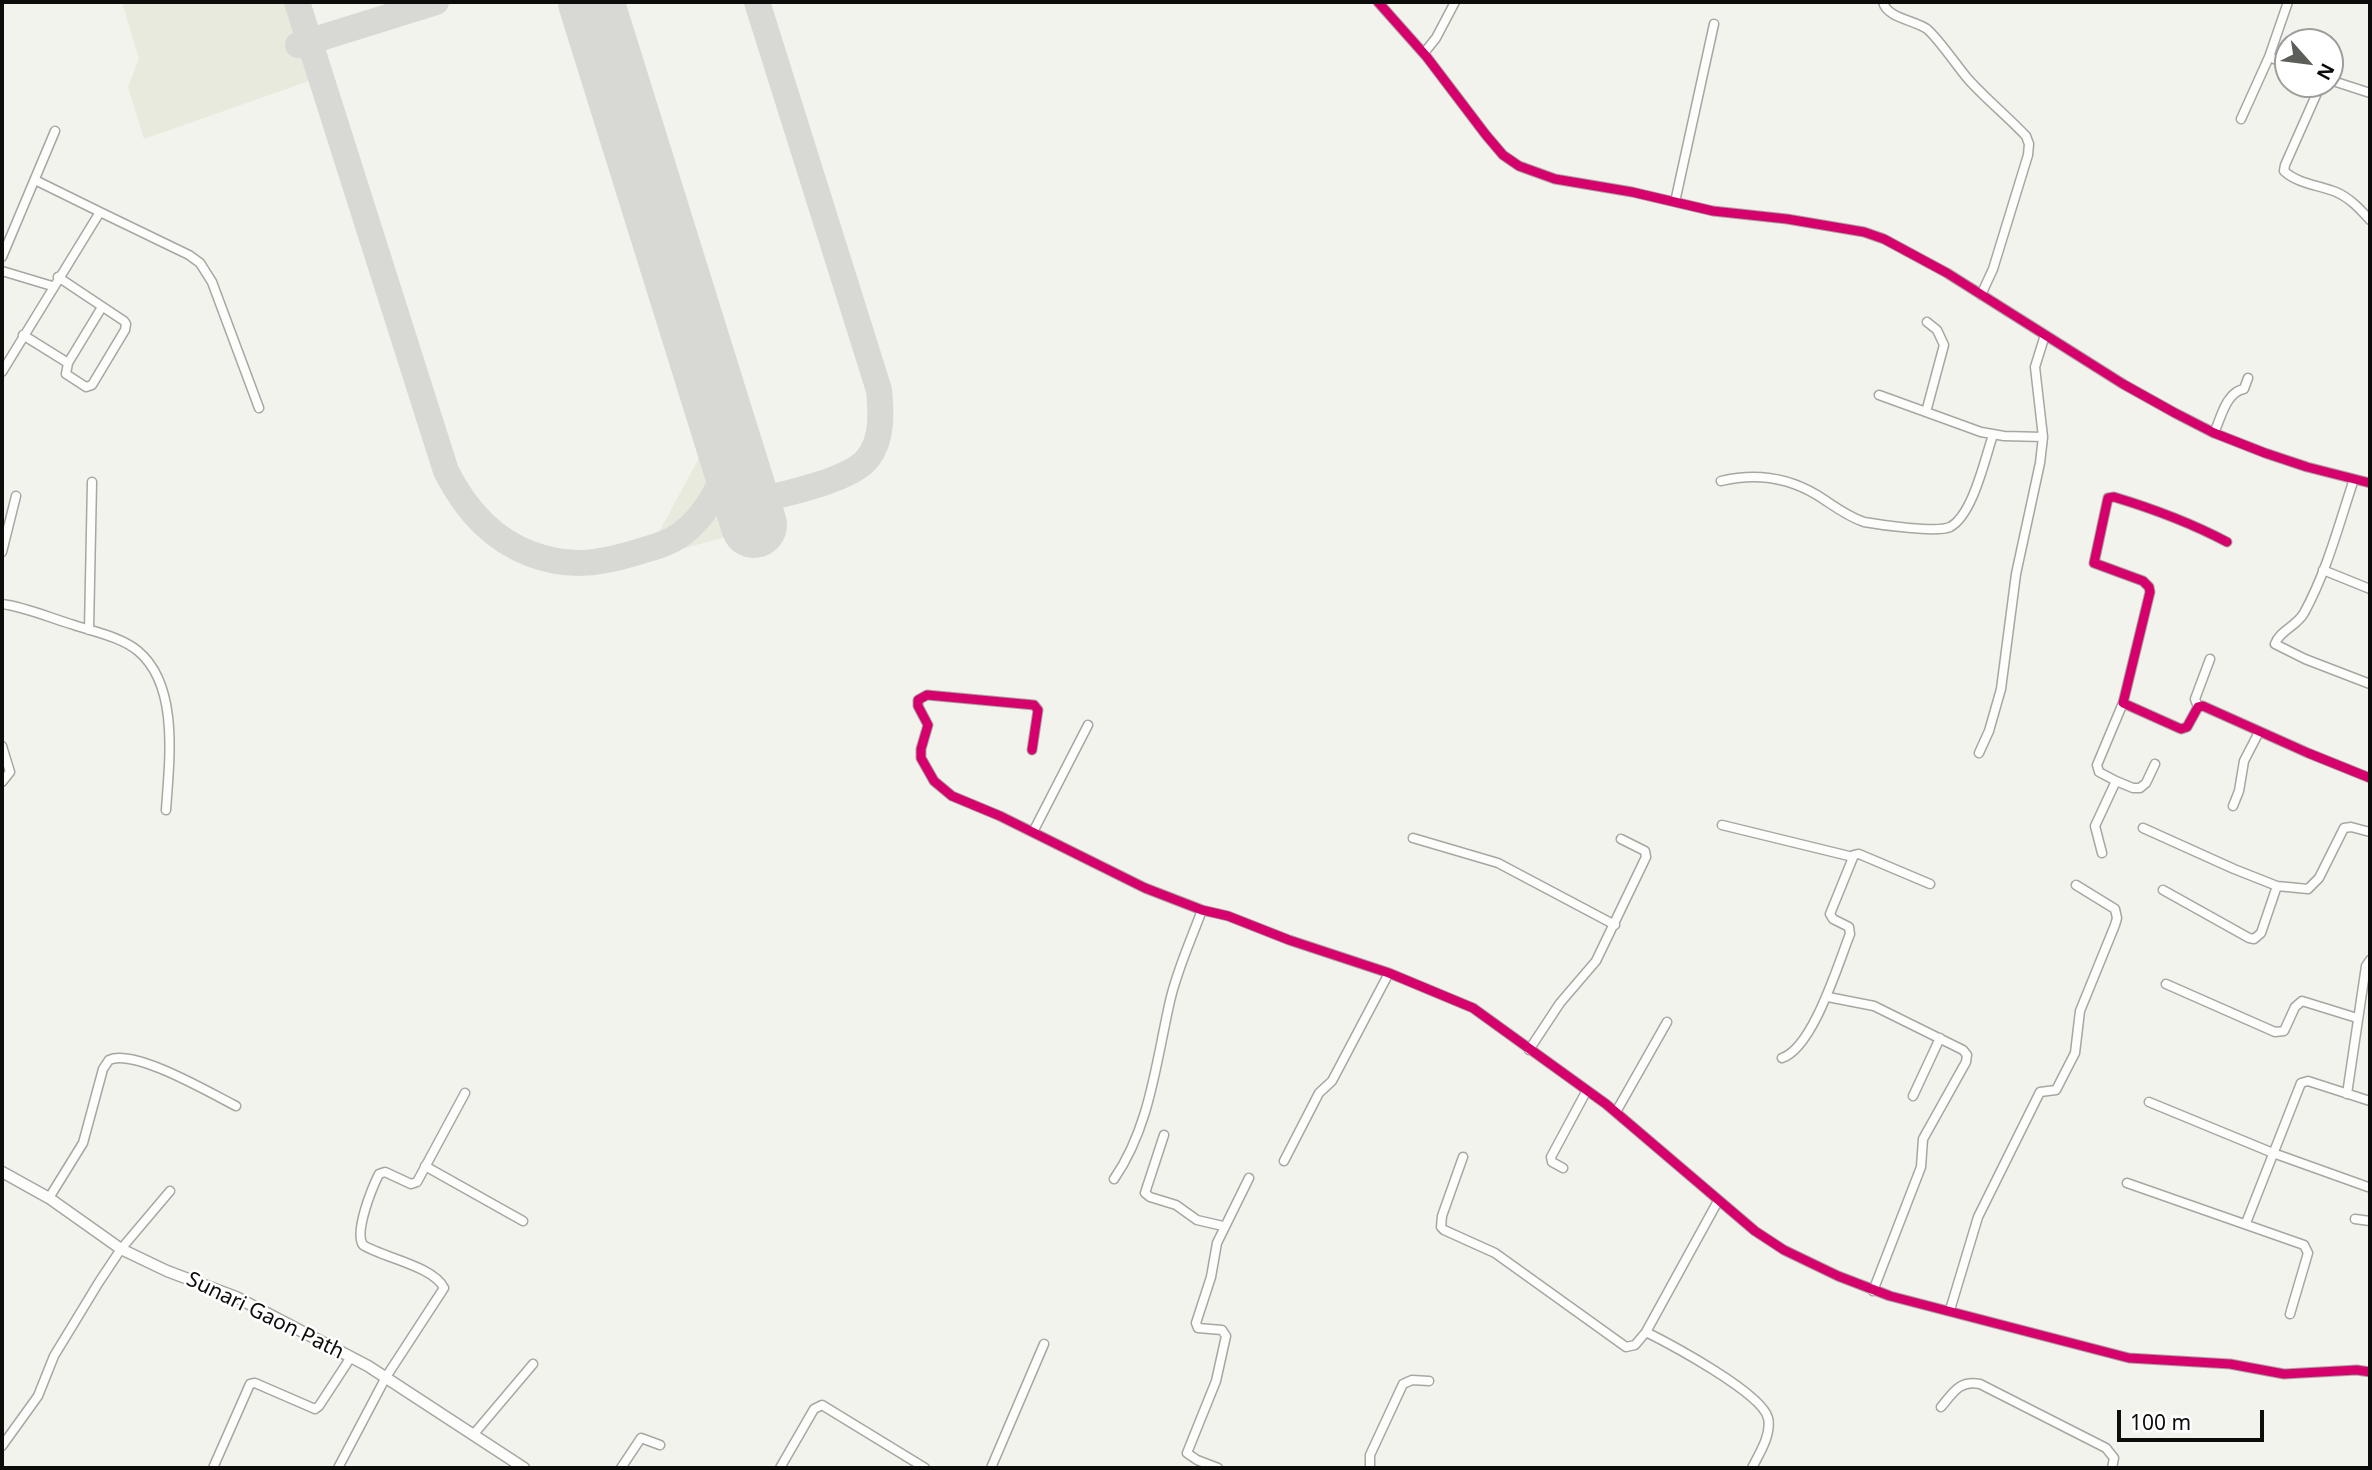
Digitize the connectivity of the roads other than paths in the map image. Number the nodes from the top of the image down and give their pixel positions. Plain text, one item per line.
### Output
1 (1378, 2) edge
2 (1455, 2) edge
3 (1883, 2) edge
4 (2288, 2) edge
5 (1714, 24) dead end
6 (1424, 53) junction
7 (2269, 57) junction
8 (2274, 59) edge
9 (2344, 84) edge
10 (2370, 93) edge
11 (2315, 98) edge
12 (2241, 119) dead end
13 (55, 131) dead end
14 (35, 180) junction
15 (1675, 202) junction
16 (100, 212) junction
17 (2370, 220) edge
18 (2, 257) edge
19 (2, 271) edge
20 (58, 278) junction
21 (52, 286) junction
22 (1981, 295) junction
23 (102, 307) junction
24 (1927, 322) dead end
25 (23, 335) junction
26 (2045, 335) junction
27 (68, 363) junction
28 (2, 372) edge
29 (2248, 378) dead end
30 (1879, 394) dead end
31 (259, 408) dead end
32 (1926, 412) junction
33 (2214, 433) junction
34 (1993, 435) junction
35 (2043, 437) junction
36 (2354, 479) junction
37 (1721, 481) dead end
38 (92, 482) dead end
39 (2370, 484) edge
40 (16, 496) dead end
41 (2227, 542) dead end
42 (2, 552) edge
43 (2323, 570) junction
44 (2370, 589) edge
45 (2, 604) edge
46 (89, 630) junction
47 (2210, 659) dead end
48 (2370, 684) edge
49 (2123, 703) junction
50 (2198, 706) junction
51 (1088, 724) dead end
52 (2259, 732) junction
53 (2, 746) edge
54 (1032, 750) dead end
55 (1979, 753) dead end
56 (2155, 764) dead end
57 (2370, 778) edge
58 (2116, 781) junction
59 (2, 782) edge
60 (2233, 806) dead end
61 (166, 810) dead end
62 (1722, 825) dead end
63 (2143, 828) dead end
64 (1033, 832) junction
65 (2370, 832) edge
66 (1413, 838) dead end
67 (1621, 839) dead end
68 (2102, 853) dead end
69 (1853, 857) junction
70 (1930, 884) dead end
71 (2076, 885) dead end
72 (2277, 887) junction
73 (2163, 890) dead end
74 (1202, 910) junction
75 (1615, 925) junction
76 (2370, 961) edge
77 (1390, 973) junction
78 (2166, 984) dead end
79 (1828, 997) junction
80 (2357, 1018) junction
81 (1667, 1022) dead end
82 (1940, 1038) junction
83 (1529, 1050) junction
84 (1782, 1058) dead end
85 (1587, 1090) junction
86 (465, 1093) dead end
87 (2347, 1094) junction
88 (1913, 1096) dead end
89 (2370, 1101) edge
90 (2149, 1102) dead end
91 (236, 1106) dead end
92 (1616, 1112) junction
93 (1164, 1135) dead end
94 (2273, 1153) junction
95 (1463, 1157) dead end
96 (1284, 1161) dead end
97 (425, 1167) junction
98 (1563, 1168) dead end
99 (2, 1172) edge
100 (1249, 1178) dead end
101 (1114, 1179) dead end
102 (2127, 1183) dead end
103 (2368, 1187) dead end
104 (170, 1191) dead end
105 (49, 1198) junction
106 (1718, 1201) junction
107 (2355, 1219) dead end
108 (523, 1221) dead end
109 (2370, 1221) edge
110 (2246, 1223) junction
111 (1223, 1226) junction
112 (121, 1249) junction
113 (1873, 1291) junction
114 (1950, 1310) junction
115 (2290, 1314) dead end
116 (1646, 1332) junction
117 (1044, 1344) dead end
118 (351, 1357) junction
119 (533, 1364) dead end
120 (2370, 1371) edge
121 (386, 1377) junction
122 (1429, 1381) dead end
123 (1941, 1408) dead end
124 (473, 1435) junction
125 (660, 1445) dead end
126 (2, 1446) edge
127 (509, 1464) edge
128 (213, 1468) edge
129 (338, 1468) edge
130 (524, 1468) edge
131 (621, 1468) edge
132 (780, 1468) edge
133 (926, 1468) edge
134 (991, 1468) edge
135 (1218, 1468) edge
136 (1370, 1468) edge
137 (1752, 1468) edge
138 (2112, 1468) edge

1 - 6 street
2 - 6 street
3 - 22 street
4 - 7 street
5 - 15 street
6 - 15 street
7 - 8 street
7 - 12 street
9 - 10 street
11 - 17 street
13 - 14 street
14 - 16 street
14 - 18 street
15 - 22 street
16 - 20 street
16 - 31 street
19 - 21 street
20 - 21 street
20 - 23 street
21 - 25 street
22 - 26 street
23 - 27 street
23 - 27 street
24 - 32 street
25 - 27 street
25 - 28 street
26 - 33 street
26 - 35 street
29 - 33 street
30 - 32 street
32 - 34 street
33 - 36 street
34 - 35 street
34 - 37 street
35 - 55 street
36 - 39 street
36 - 43 street
38 - 46 street
40 - 42 street
41 - 49 street
43 - 44 street
43 - 48 street
45 - 46 street
46 - 61 street
47 - 50 street
49 - 50 street
49 - 58 street
50 - 52 street
51 - 64 street
52 - 57 street
52 - 60 street
53 - 59 street
54 - 64 street
56 - 58 street
58 - 68 street
62 - 69 street
63 - 72 street
64 - 74 street
65 - 72 street
66 - 75 street
67 - 75 street
69 - 70 street
69 - 79 street
71 - 114 street
72 - 73 street
74 - 77 street
74 - 101 street
75 - 83 street
76 - 80 street
77 - 83 street
77 - 96 street
78 - 80 street
79 - 82 street
79 - 84 street
80 - 87 street
81 - 92 street
82 - 88 street
82 - 113 street
83 - 85 street
85 - 92 street
85 - 98 street
86 - 97 street
87 - 89 street
87 - 94 street
90 - 94 street
91 - 105 street
92 - 106 street
93 - 111 street
94 - 103 street
94 - 110 street
95 - 116 street
97 - 108 street
97 - 121 street
99 - 105 street, Sunari Gaon Path
100 - 111 street
102 - 110 street
104 - 112 street
105 - 112 street, Sunari Gaon Path
106 - 113 street
106 - 116 street
107 - 109 street
110 - 115 street
111 - 135 street
112 - 118 street, Sunari Gaon Path
112 - 126 street
113 - 114 street
114 - 120 street
116 - 137 street
117 - 134 street
118 - 121 street, Sunari Gaon Path
118 - 128 street
119 - 124 street
121 - 124 street, Sunari Gaon Path
121 - 129 street
122 - 136 street
123 - 138 street
124 - 127 street, Sunari Gaon Path
125 - 131 street
127 - 130 street, Sunari Gaon Path
132 - 133 street

